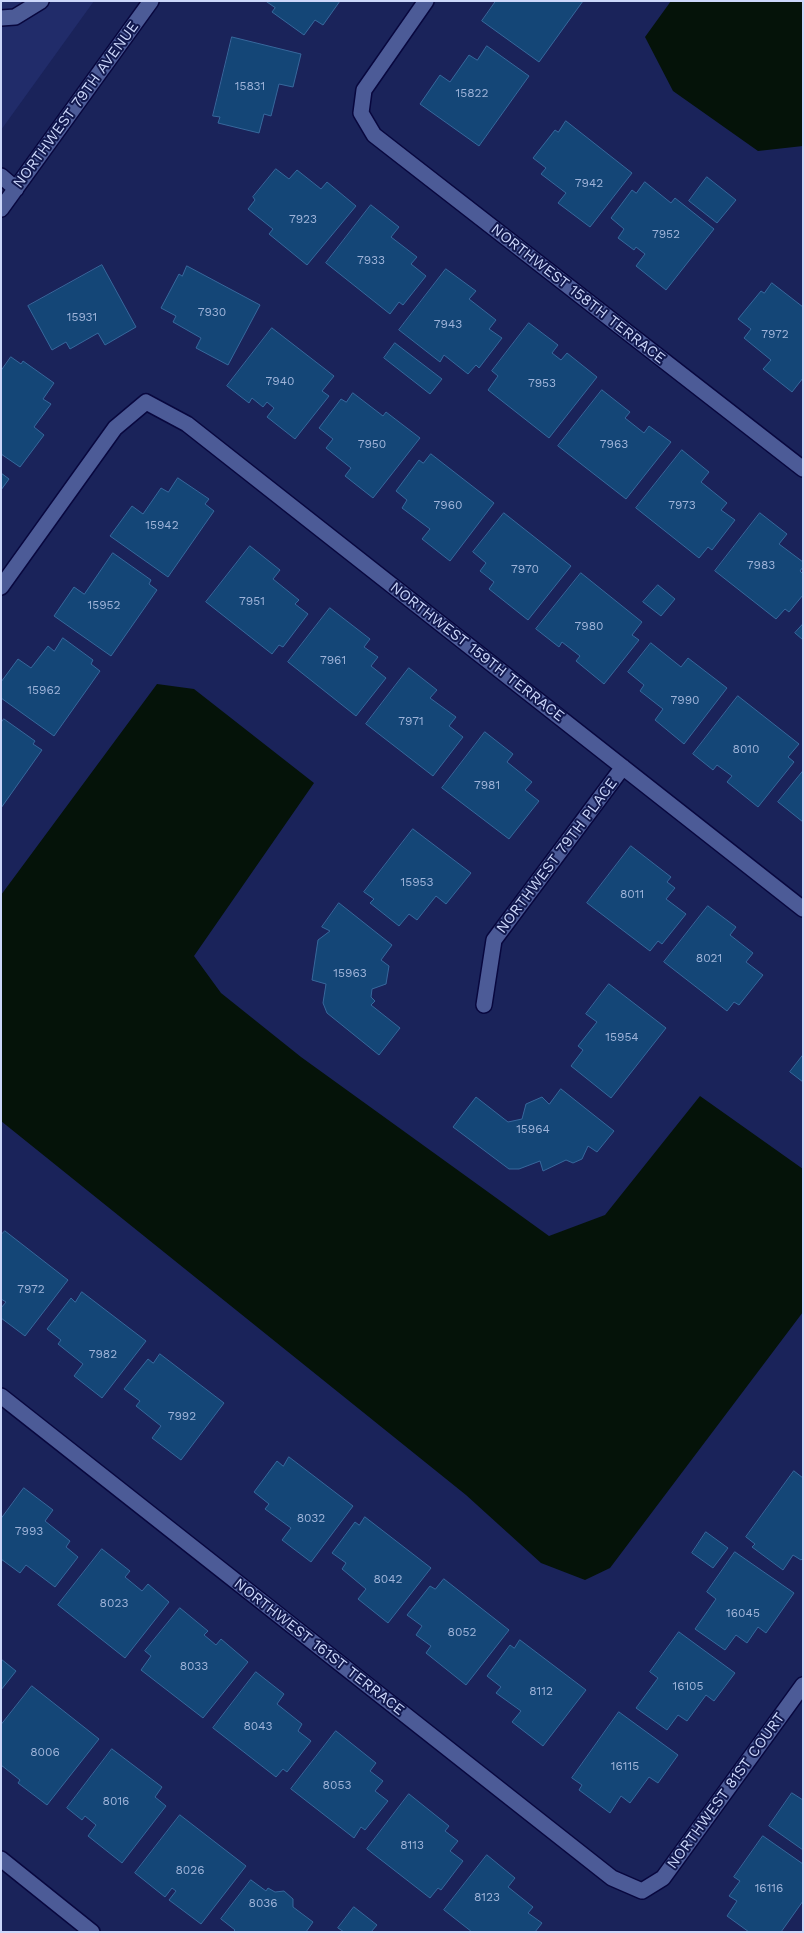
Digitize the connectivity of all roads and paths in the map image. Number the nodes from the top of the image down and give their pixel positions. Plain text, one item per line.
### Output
1 (41, 1) edge
2 (150, 1) edge
3 (426, 1) edge
4 (1, 18) edge
5 (1, 176) edge
6 (16, 189) junction
7 (1, 209) edge
8 (803, 469) edge
9 (1, 587) edge
10 (623, 767) junction
11 (803, 909) edge
12 (484, 1005) dead end
13 (1, 1396) edge
14 (803, 1685) edge
15 (1, 1859) edge
16 (642, 1891) joint
17 (92, 1932) edge

1 - 4 street
2 - 6 street, NORTHWEST 79TH AVENUE
3 - 8 street, NORTHWEST 158TH TERRACE
5 - 6 street
6 - 7 street, NORTHWEST 79TH AVENUE
9 - 10 street, NORTHWEST 159TH TERRACE
10 - 11 street, NORTHWEST 159TH TERRACE
10 - 12 street, NORTHWEST 79TH PLACE
13 - 16 street, NORTHWEST 161ST TERRACE
14 - 16 street, NORTHWEST 81ST COURT
15 - 17 street

